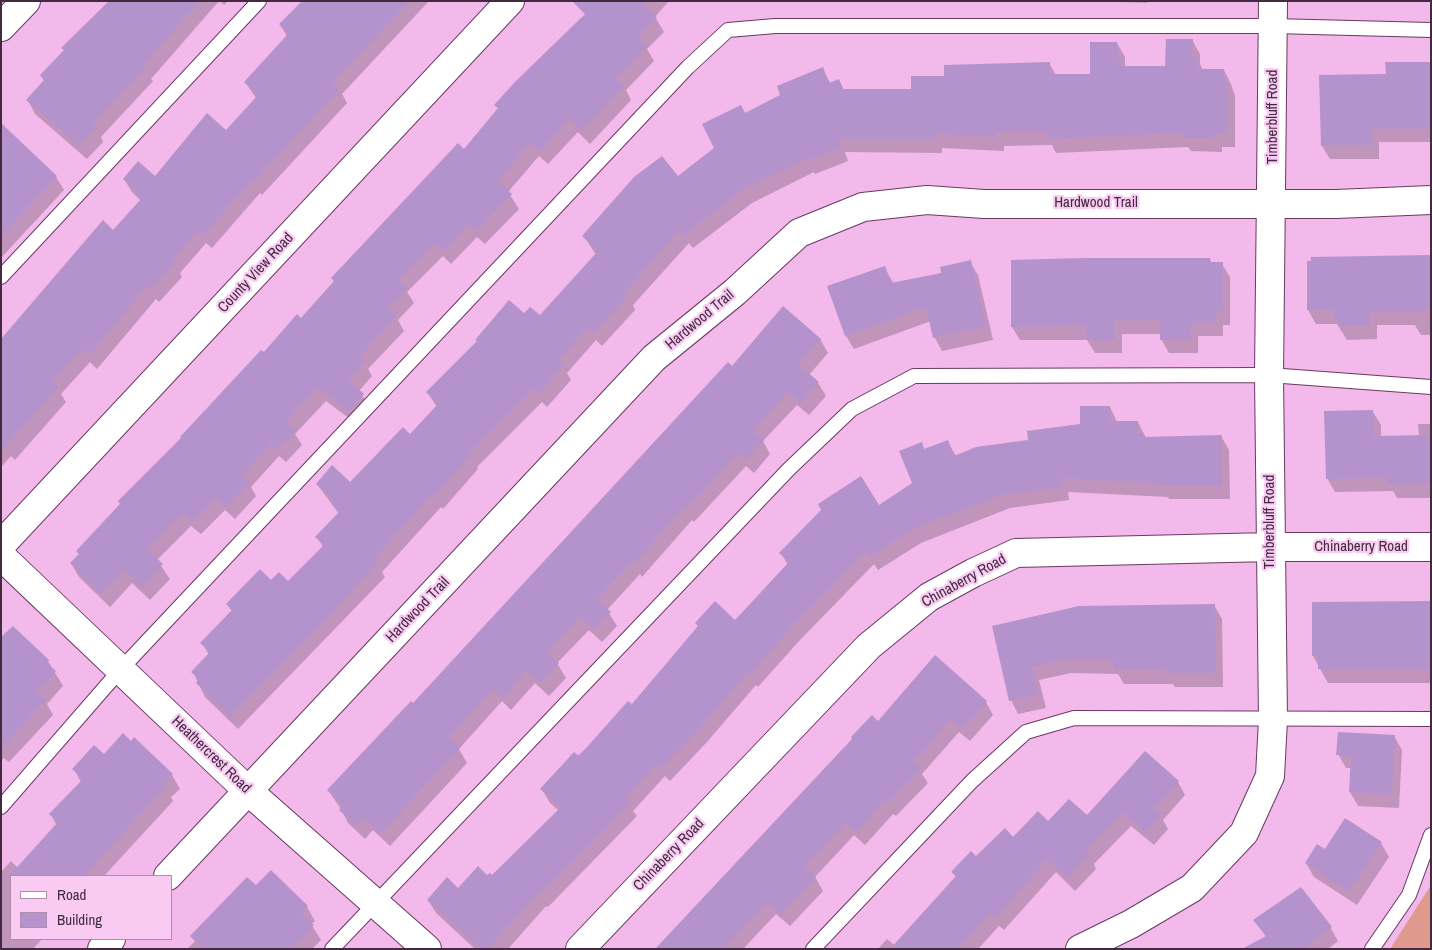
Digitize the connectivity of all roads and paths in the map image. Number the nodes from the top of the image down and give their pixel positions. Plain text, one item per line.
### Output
1 (26, 1) edge
2 (259, 1) edge
3 (510, 1) edge
4 (1273, 14) edge
5 (1, 28) edge
6 (1431, 30) edge
7 (1431, 200) edge
8 (1272, 202) junction
9 (1, 277) edge
10 (1269, 375) junction
11 (1431, 387) edge
12 (1, 545) edge
13 (1270, 547) junction
14 (1431, 547) edge
15 (1, 556) edge
16 (121, 669) junction
17 (1431, 719) edge
18 (1273, 720) junction
19 (247, 790) junction
20 (1, 808) edge
21 (1431, 835) edge
22 (169, 875) edge
23 (376, 902) junction
24 (332, 949) edge
25 (427, 949) edge
26 (580, 949) edge
27 (813, 949) edge
28 (1080, 949) edge
29 (1372, 949) edge

1 - 5 street
2 - 9 lane
3 - 12 street, County View Road
4 - 6 lane
4 - 8 street, Timberbluff Road
4 - 16 lane
7 - 8 street, Hardwood Trail
8 - 10 street, Timberbluff Road
8 - 19 street, Hardwood Trail
10 - 11 lane
10 - 13 street, Timberbluff Road
10 - 23 lane
13 - 14 street, Chinaberry Road
13 - 18 street, Timberbluff Road
13 - 26 street, Chinaberry Road
15 - 16 street, Heathercrest Road
16 - 19 street, Heathercrest Road
16 - 20 lane
17 - 18 lane
18 - 27 lane
18 - 28 street, Timberbluff Road
19 - 22 street, Hardwood Trail
19 - 23 street, Heathercrest Road
21 - 29 lane
23 - 24 lane
23 - 25 street, Heathercrest Road

